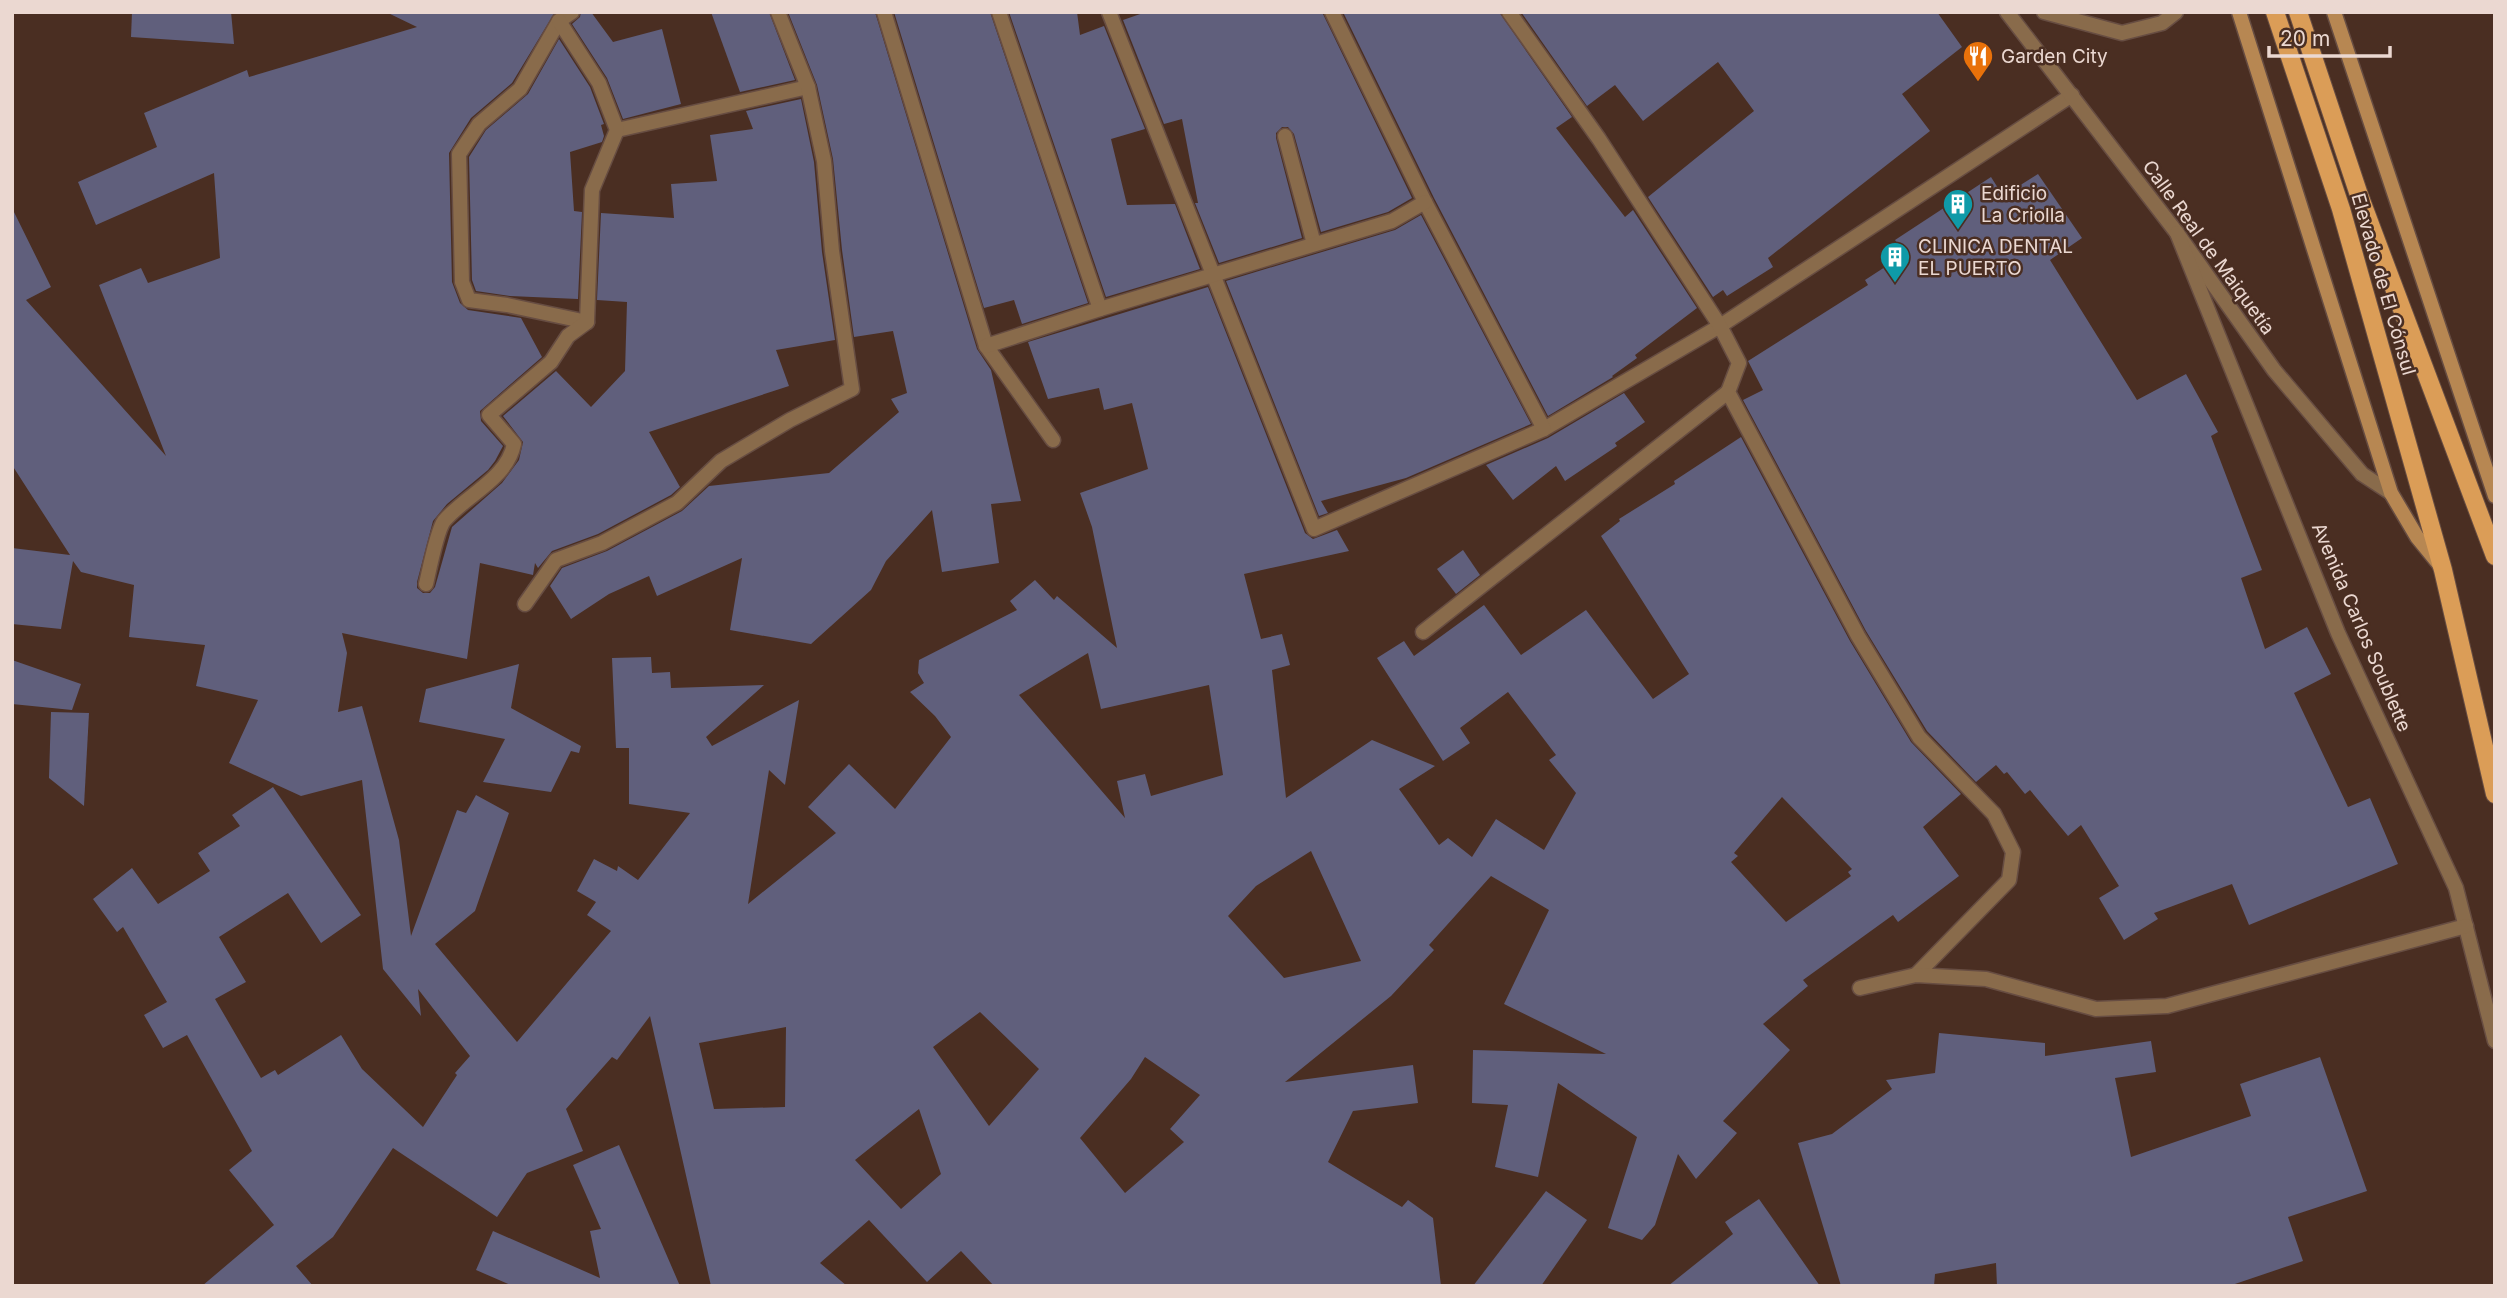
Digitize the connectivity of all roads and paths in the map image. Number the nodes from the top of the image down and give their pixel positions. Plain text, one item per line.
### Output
1 (572, 12) edge
2 (778, 12) edge
3 (884, 12) edge
4 (999, 12) edge
5 (1110, 12) edge
6 (1332, 12) edge
7 (1509, 12) edge
8 (2007, 12) edge
9 (2044, 12) edge
10 (2176, 12) edge
11 (2239, 12) edge
12 (2275, 12) edge
13 (2298, 12) edge
14 (2334, 12) edge
15 (559, 21) junction
16 (808, 88) junction
17 (2071, 95) junction
18 (617, 130) junction
19 (1285, 136) dead end
20 (1425, 202) junction
21 (2177, 233) junction
22 (1314, 244) junction
23 (1214, 276) junction
24 (1100, 309) junction
25 (587, 323) junction
26 (1720, 326) junction
27 (986, 346) junction
28 (1728, 392) junction
29 (1544, 429) junction
30 (1053, 439) dead end
31 (2391, 493) junction
32 (2495, 496) edge
33 (2495, 556) edge
34 (2444, 570) junction
35 (426, 584) dead end
36 (525, 604) dead end
37 (1423, 632) dead end
38 (2495, 794) edge
39 (2466, 926) junction
40 (1916, 975) junction
41 (1860, 988) dead end
42 (2495, 1041) edge

1 - 15 street
2 - 16 street
3 - 27 street
4 - 24 street
5 - 23 street
6 - 20 street
7 - 26 street
8 - 17 street, Calle Real de Maiquetía
9 - 10 street
11 - 31 street
12 - 34 main road, Elevado de El Cónsul
13 - 33 main road, Elevado de El Cónsul
14 - 32 street
15 - 18 street
15 - 25 street
16 - 18 street
16 - 36 street
17 - 21 street, Calle Real de Maiquetía
17 - 26 street
18 - 25 street
19 - 22 street
20 - 22 street
20 - 29 street
21 - 31 street, Calle Real de Maiquetía
21 - 39 street, Avenida Carlos Soublette
22 - 23 street
23 - 24 street
23 - 29 street
24 - 27 street
25 - 35 street
26 - 28 street
26 - 29 street
27 - 30 street
28 - 37 street
28 - 40 street
31 - 34 street
34 - 38 main road
39 - 40 street
39 - 42 street, Avenida Carlos Soublette
40 - 41 street

